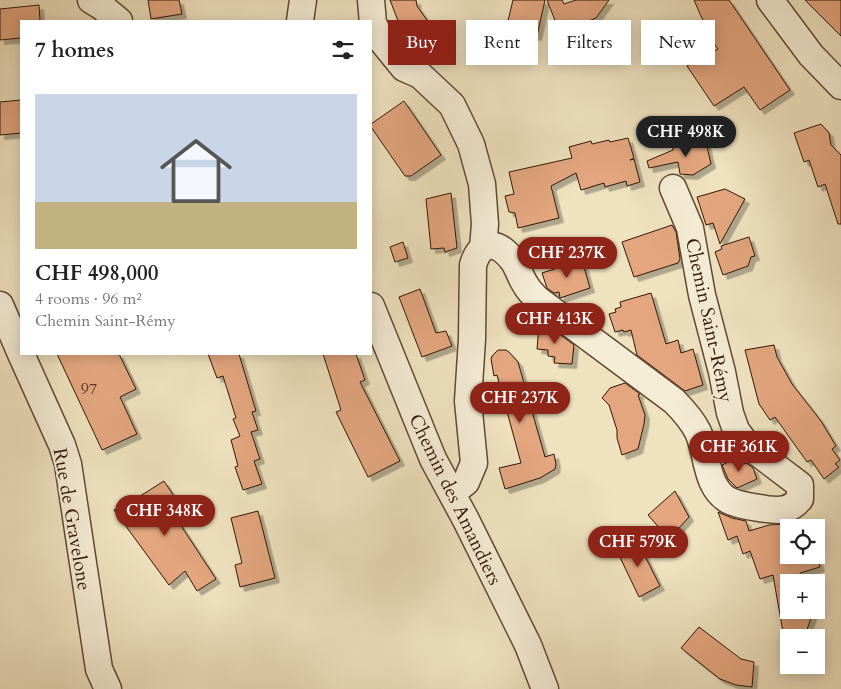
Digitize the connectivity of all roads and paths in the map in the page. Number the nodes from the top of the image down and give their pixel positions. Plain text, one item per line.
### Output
1 (91, 0) edge
2 (303, 0) edge
3 (371, 0) edge
4 (770, 0) edge
5 (118, 20) edge
6 (300, 20) edge
7 (841, 86) edge
8 (673, 188) dead end
9 (483, 248) junction
10 (0, 305) edge
11 (372, 309) edge
12 (20, 352) edge
13 (21, 355) edge
14 (452, 493) junction
15 (108, 689) edge
16 (545, 689) edge

1 - 5 street
2 - 6 street
3 - 9 street
4 - 7 street
8 - 9 street, Chemin Saint-Rémy
9 - 14 street
10 - 12 street, Rue de Gravelone
11 - 14 street, Chemin des Amandiers
13 - 15 street, Rue de Gravelone
14 - 16 street, Chemin des Amandiers

